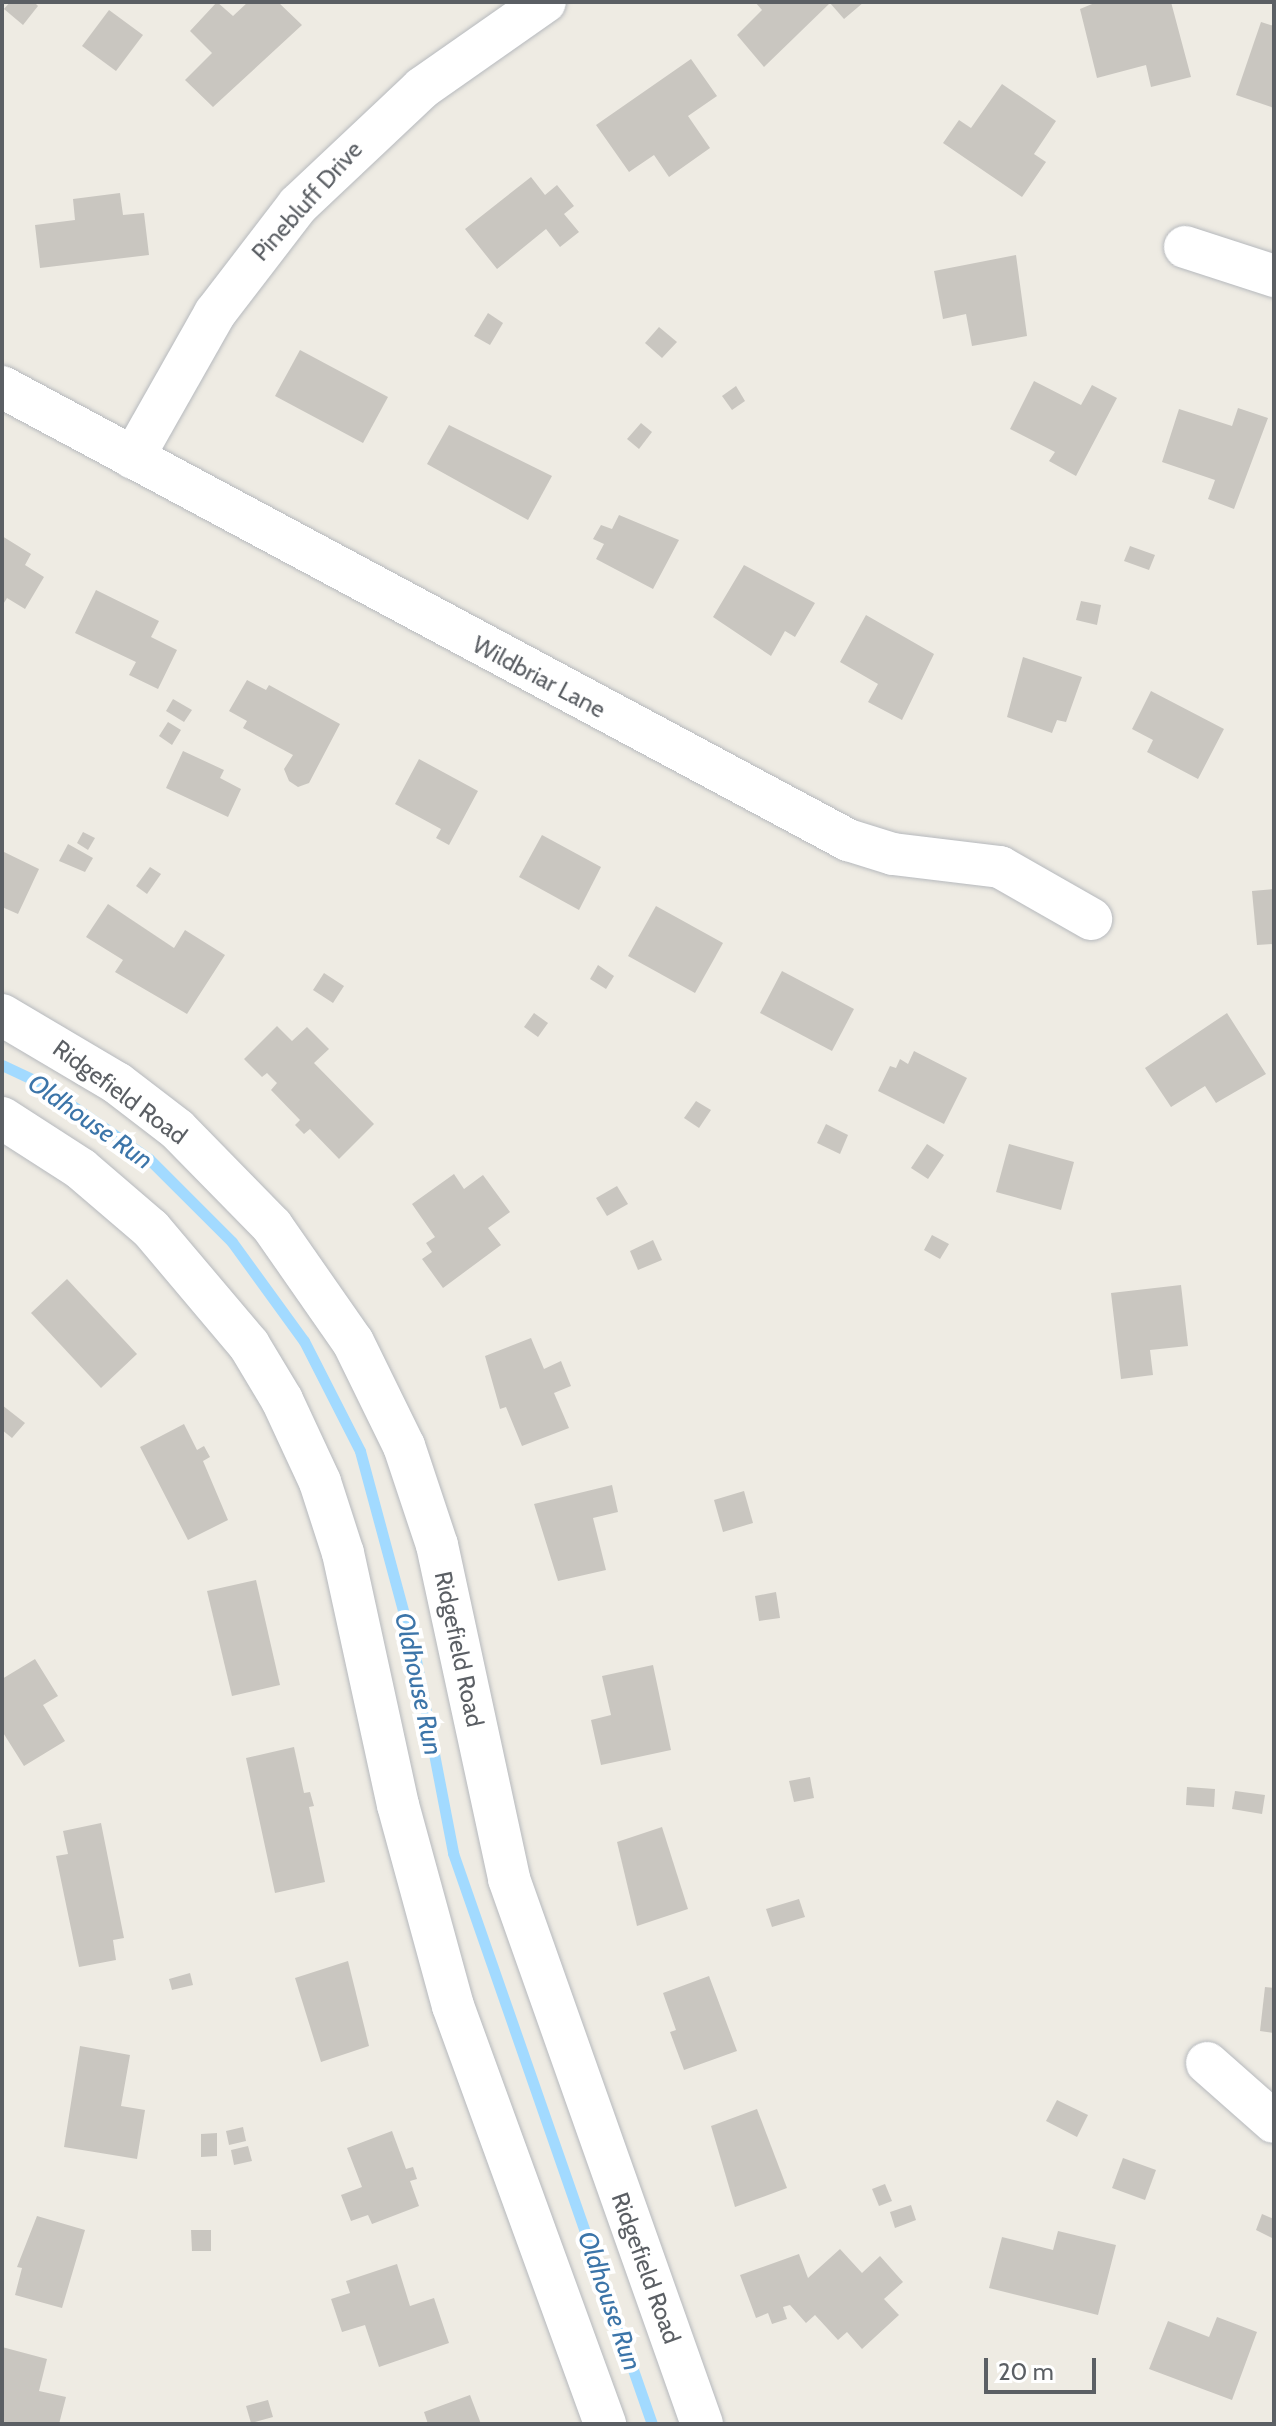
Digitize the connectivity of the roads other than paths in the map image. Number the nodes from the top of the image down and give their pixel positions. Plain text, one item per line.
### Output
1 (545, 2) edge
2 (1185, 247) dead end
3 (1274, 276) edge
4 (2, 387) edge
5 (133, 458) junction
6 (1091, 919) dead end
7 (2, 1015) edge
8 (2, 1118) edge
9 (1207, 2063) dead end
10 (1274, 2122) edge
11 (605, 2424) edge
12 (702, 2424) edge

1 - 5 street, Pinebluff Drive
2 - 3 street
4 - 5 street, Wildbriar Lane
5 - 6 street, Wildbriar Lane
7 - 12 street, Ridgefield Road
8 - 11 street
9 - 10 street

